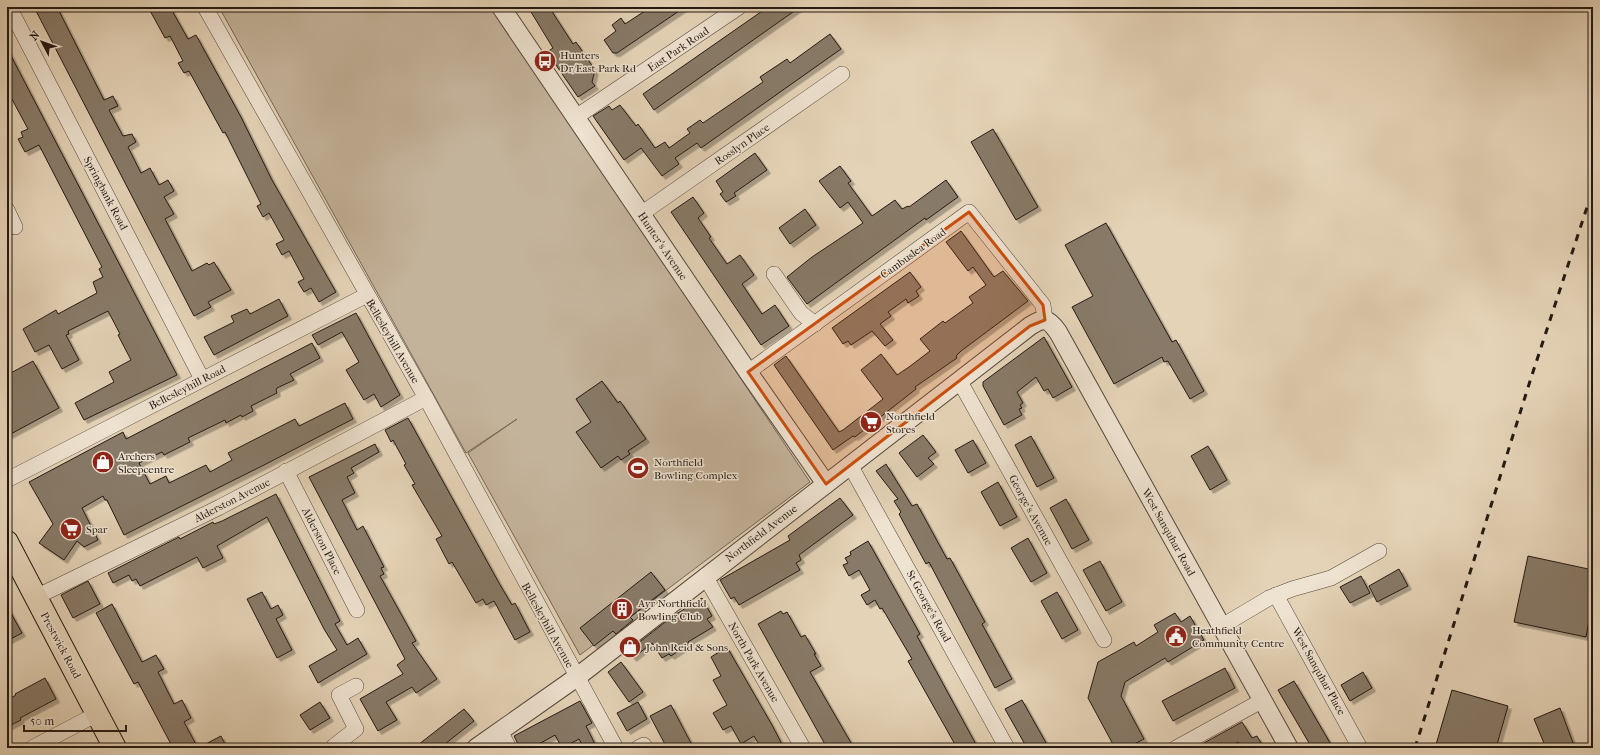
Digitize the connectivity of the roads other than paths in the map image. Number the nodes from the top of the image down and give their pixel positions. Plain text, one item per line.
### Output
1 (9, 7) edge
2 (205, 7) edge
3 (739, 7) edge
4 (503, 8) edge
5 (842, 74) dead end
6 (576, 117) junction
7 (7, 210) edge
8 (641, 214) junction
9 (15, 227) dead end
10 (774, 274) dead end
11 (367, 295) junction
12 (1045, 320) junction
13 (815, 324) junction
14 (748, 372) junction
15 (202, 379) junction
16 (959, 380) junction
17 (426, 398) junction
18 (850, 465) junction
19 (286, 472) junction
20 (7, 480) edge
21 (826, 484) junction
22 (1379, 551) dead end
23 (9, 552) edge
24 (705, 576) junction
25 (1276, 595) junction
26 (36, 597) junction
27 (357, 610) dead end
28 (1222, 626) junction
29 (1104, 640) dead end
30 (577, 677) junction
31 (356, 686) dead end
32 (1263, 700) junction
33 (97, 714) junction
34 (500, 731) junction
35 (32, 748) edge
36 (115, 748) edge
37 (334, 748) edge
38 (476, 748) edge
39 (509, 748) edge
40 (616, 748) edge
41 (638, 748) edge
42 (645, 748) edge
43 (803, 748) edge
44 (1007, 748) edge
45 (1176, 748) edge
46 (1289, 748) edge
47 (1360, 748) edge

1 - 15 street, Springbank Road
2 - 11 street, Bellesleyhill Avenue
3 - 6 street, East Park Road
4 - 6 street, Hunter's Avenue
5 - 8 street, Rosslyn Place
6 - 8 street, Hunter's Avenue
7 - 9 street
8 - 14 street, Hunter's Avenue
10 - 13 street
11 - 15 street, Bellesleyhill Road
11 - 17 street, Bellesleyhill Avenue
12 - 13 street, Cambuslea Road
12 - 16 street, Northfield Avenue
12 - 28 street, West Sanquhar Road
13 - 14 street, Cambuslea Road
14 - 21 street, Hunter's Avenue
15 - 20 street, Bellesleyhill Road
16 - 18 street, Northfield Avenue
16 - 29 street, George's Avenue
17 - 19 street, Alderston Avenue
17 - 30 street, Bellesleyhill Avenue
18 - 21 street, Northfield Avenue
18 - 44 street, St George's Road
19 - 26 street, Alderston Avenue
19 - 27 street, Alderston Place
21 - 24 street, Northfield Avenue
22 - 25 street
23 - 26 main road, Prestwick Road
24 - 30 street, Northfield Avenue
24 - 43 street, North Park Avenue
25 - 28 street
25 - 47 street, West Sanquhar Place
26 - 33 main road, Prestwick Road
28 - 32 street, West Sanquhar Road
30 - 34 street, Northfield Avenue
30 - 40 street, Bellesleyhill Avenue
31 - 37 street
32 - 45 street
32 - 46 street, West Sanquhar Road
33 - 35 street
33 - 36 main road, Prestwick Road
34 - 38 street, Northfield Avenue
34 - 39 street
41 - 42 street

